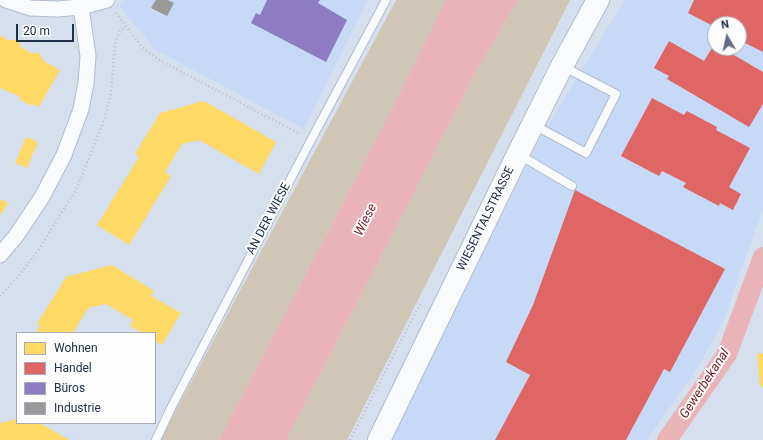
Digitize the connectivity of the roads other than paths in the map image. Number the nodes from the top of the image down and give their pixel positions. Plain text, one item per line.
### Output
1 (6, 0) edge
2 (107, 0) edge
3 (386, 0) edge
4 (598, 0) edge
5 (81, 8) junction
6 (562, 66) junction
7 (533, 124) junction
8 (518, 154) junction
9 (572, 186) dead end
10 (0, 255) edge
11 (156, 440) edge
12 (379, 440) edge

1 - 5 street
2 - 5 street
3 - 11 lane, AN DER WIESE
4 - 6 main road, WIESENTALSTRASSE
5 - 10 street
6 - 7 main road, WIESENTALSTRASSE
6 - 7 lane
7 - 8 main road, WIESENTALSTRASSE
8 - 9 lane
8 - 12 main road, WIESENTALSTRASSE

